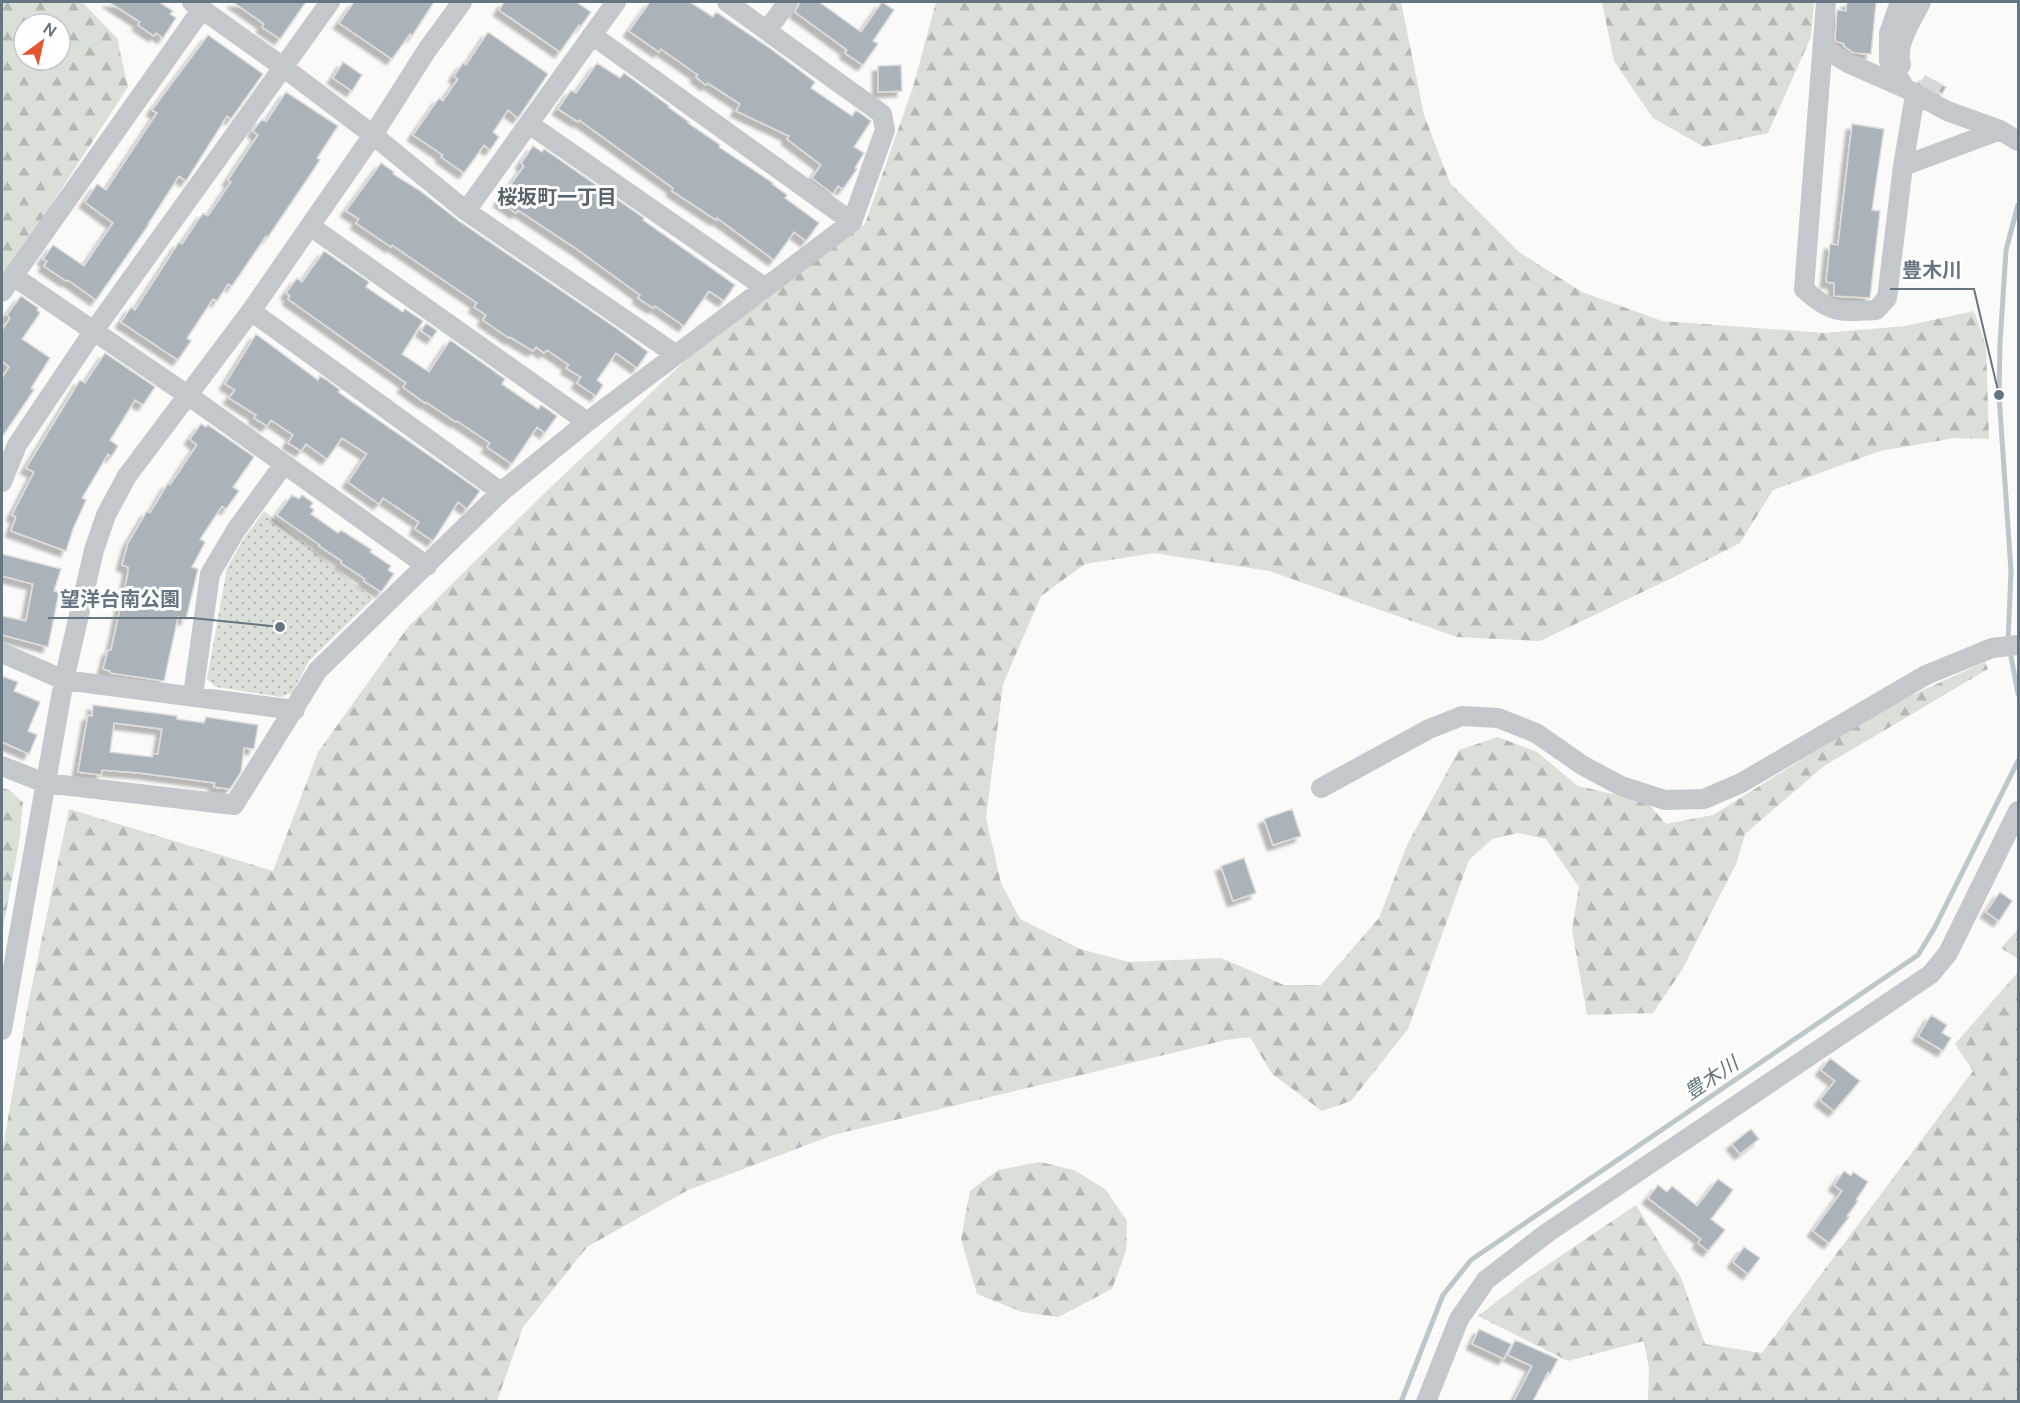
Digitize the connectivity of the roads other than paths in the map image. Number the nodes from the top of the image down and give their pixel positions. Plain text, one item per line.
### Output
1 (330, 2) edge
2 (462, 2) edge
3 (616, 2) edge
4 (727, 2) edge
5 (788, 2) edge
6 (1826, 2) edge
7 (1900, 2) edge
8 (1921, 2) edge
9 (197, 5) edge
10 (767, 30) junction
11 (592, 35) junction
12 (1823, 48) junction
13 (283, 67) junction
14 (1914, 90) junction
15 (1941, 96) tunnel mouth
16 (529, 124) junction
17 (2000, 130) junction
18 (373, 135) junction
19 (2019, 141) edge
20 (1903, 166) junction
21 (466, 210) junction
22 (852, 222) junction
23 (310, 226) junction
24 (7, 284) edge
25 (765, 287) junction
26 (251, 311) junction
27 (93, 332) junction
28 (675, 354) junction
29 (189, 396) junction
30 (587, 422) junction
31 (284, 464) junction
32 (2, 482) edge
33 (501, 492) junction
34 (427, 566) junction
35 (2019, 645) edge
36 (2, 653) edge
37 (64, 680) junction
38 (193, 695) junction
39 (294, 710) junction
40 (2, 766) edge
41 (45, 783) junction
42 (1321, 788) dead end
43 (2019, 811) edge
44 (2, 1030) edge
45 (1426, 1401) edge

1 - 13 street
2 - 18 street
3 - 11 street
4 - 10 street
5 - 10 street
6 - 12 street
7 - 14 street
8 - 14 street
9 - 13 street
9 - 24 street
10 - 22 street
11 - 16 street
11 - 22 street
12 - 14 street
12 - 20 street
13 - 18 street
13 - 27 street
14 - 17 street
14 - 20 street
15 - 17 street
16 - 21 street
16 - 25 street
17 - 19 street
17 - 20 street
18 - 21 street
18 - 23 street
21 - 28 street
22 - 25 street
23 - 26 street
23 - 30 street
24 - 27 street
25 - 28 street
26 - 29 street
26 - 33 street
27 - 29 street
27 - 32 street
28 - 30 street
29 - 31 street
29 - 37 street
30 - 33 street
31 - 34 street
31 - 38 street
33 - 34 street
34 - 39 street
35 - 42 street
36 - 37 street
37 - 38 street
37 - 41 street
38 - 39 street
39 - 41 street
40 - 41 street
41 - 44 street
43 - 45 street

